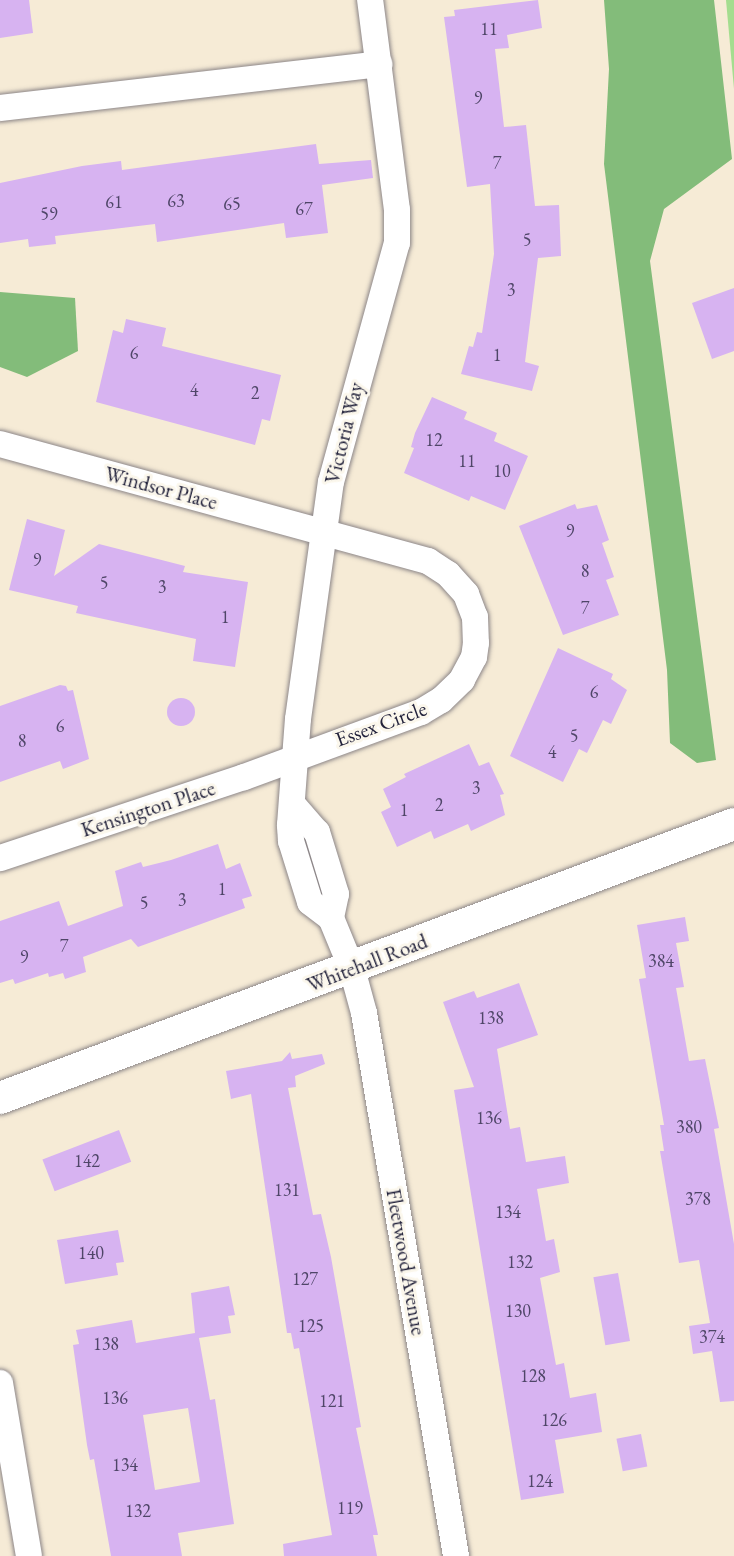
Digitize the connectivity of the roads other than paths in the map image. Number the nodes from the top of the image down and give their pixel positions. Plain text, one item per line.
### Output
1 (370, 0) edge
2 (379, 64) junction
3 (0, 108) edge
4 (0, 444) edge
5 (323, 531) junction
6 (294, 756) junction
7 (734, 824) edge
8 (0, 858) edge
9 (352, 969) junction
10 (0, 1098) edge
11 (0, 1383) edge
12 (29, 1556) edge
13 (456, 1556) edge

1 - 2 street, Victoria Way
2 - 3 street
2 - 5 street, Victoria Way
4 - 5 street, Windsor Place
5 - 6 street, Victoria Way
5 - 6 street, Essex Circle
6 - 8 street, Kensington Place
6 - 9 street, Victoria Way
7 - 9 street, Whitehall Road
9 - 10 street, Whitehall Road
9 - 13 street, Fleetwood Avenue
11 - 12 street

